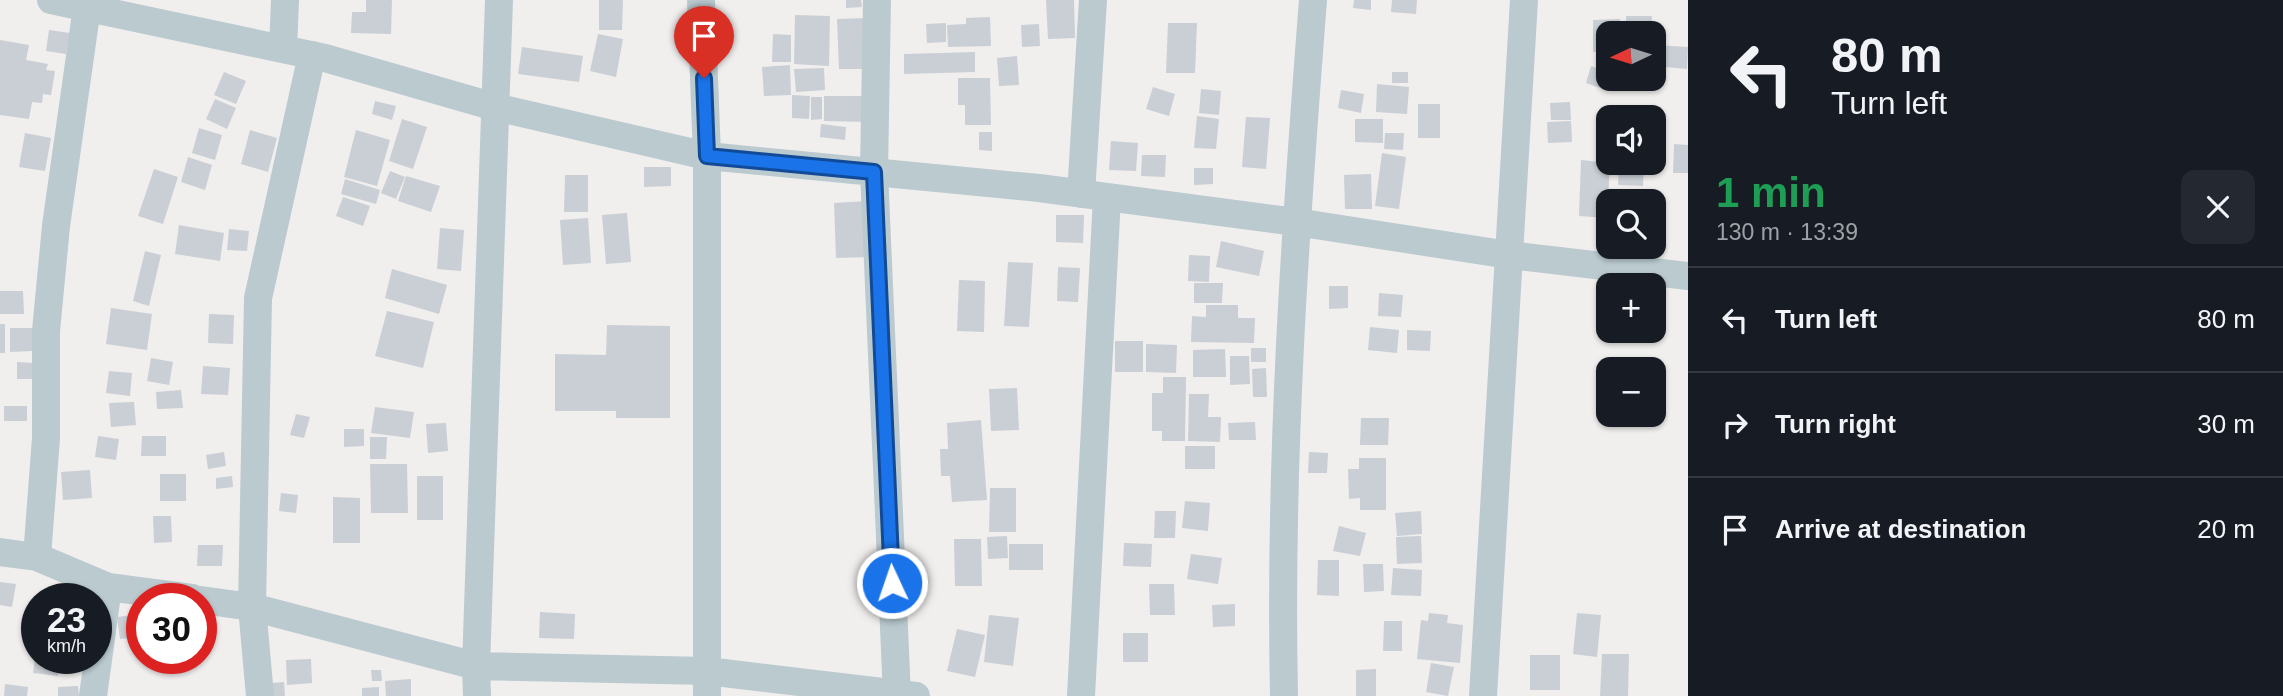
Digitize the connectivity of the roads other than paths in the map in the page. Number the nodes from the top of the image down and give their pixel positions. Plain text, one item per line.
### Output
1 (51, 0) edge
2 (285, 0) edge
3 (499, 0) edge
4 (701, 0) edge
5 (877, 0) edge
6 (1093, 0) edge
7 (1313, 0) edge
8 (1524, 0) edge
9 (88, 4) edge
10 (283, 49) junction
11 (312, 55) junction
12 (495, 107) junction
13 (707, 156) junction
14 (874, 172) junction
15 (1094, 196) junction
16 (1296, 222) junction
17 (1508, 255) junction
18 (1688, 276) edge
19 (0, 552) edge
20 (37, 557) junction
21 (99, 583) edge
22 (217, 602) edge
23 (252, 607) junction
24 (476, 666) junction
25 (96, 674) edge
26 (707, 683) edge
27 (903, 695) edge
28 (93, 696) edge
29 (260, 696) edge
30 (477, 696) edge
31 (1081, 696) edge
32 (1284, 696) edge
33 (1483, 696) edge

1 - 9 street
2 - 10 street
3 - 12 street
4 - 13 street
5 - 14 street
6 - 15 street
7 - 16 street
8 - 17 street
9 - 10 street
9 - 20 street
10 - 11 street
11 - 12 street
11 - 23 street
12 - 13 street
12 - 24 street
13 - 14 street
13 - 26 street
14 - 15 street
14 - 27 street
15 - 16 street
15 - 31 street
16 - 17 street
16 - 32 street
17 - 18 street
17 - 33 street
19 - 20 street
20 - 21 street
22 - 23 street
23 - 24 street
23 - 29 street
24 - 26 street
24 - 30 street
25 - 28 street
26 - 27 street

